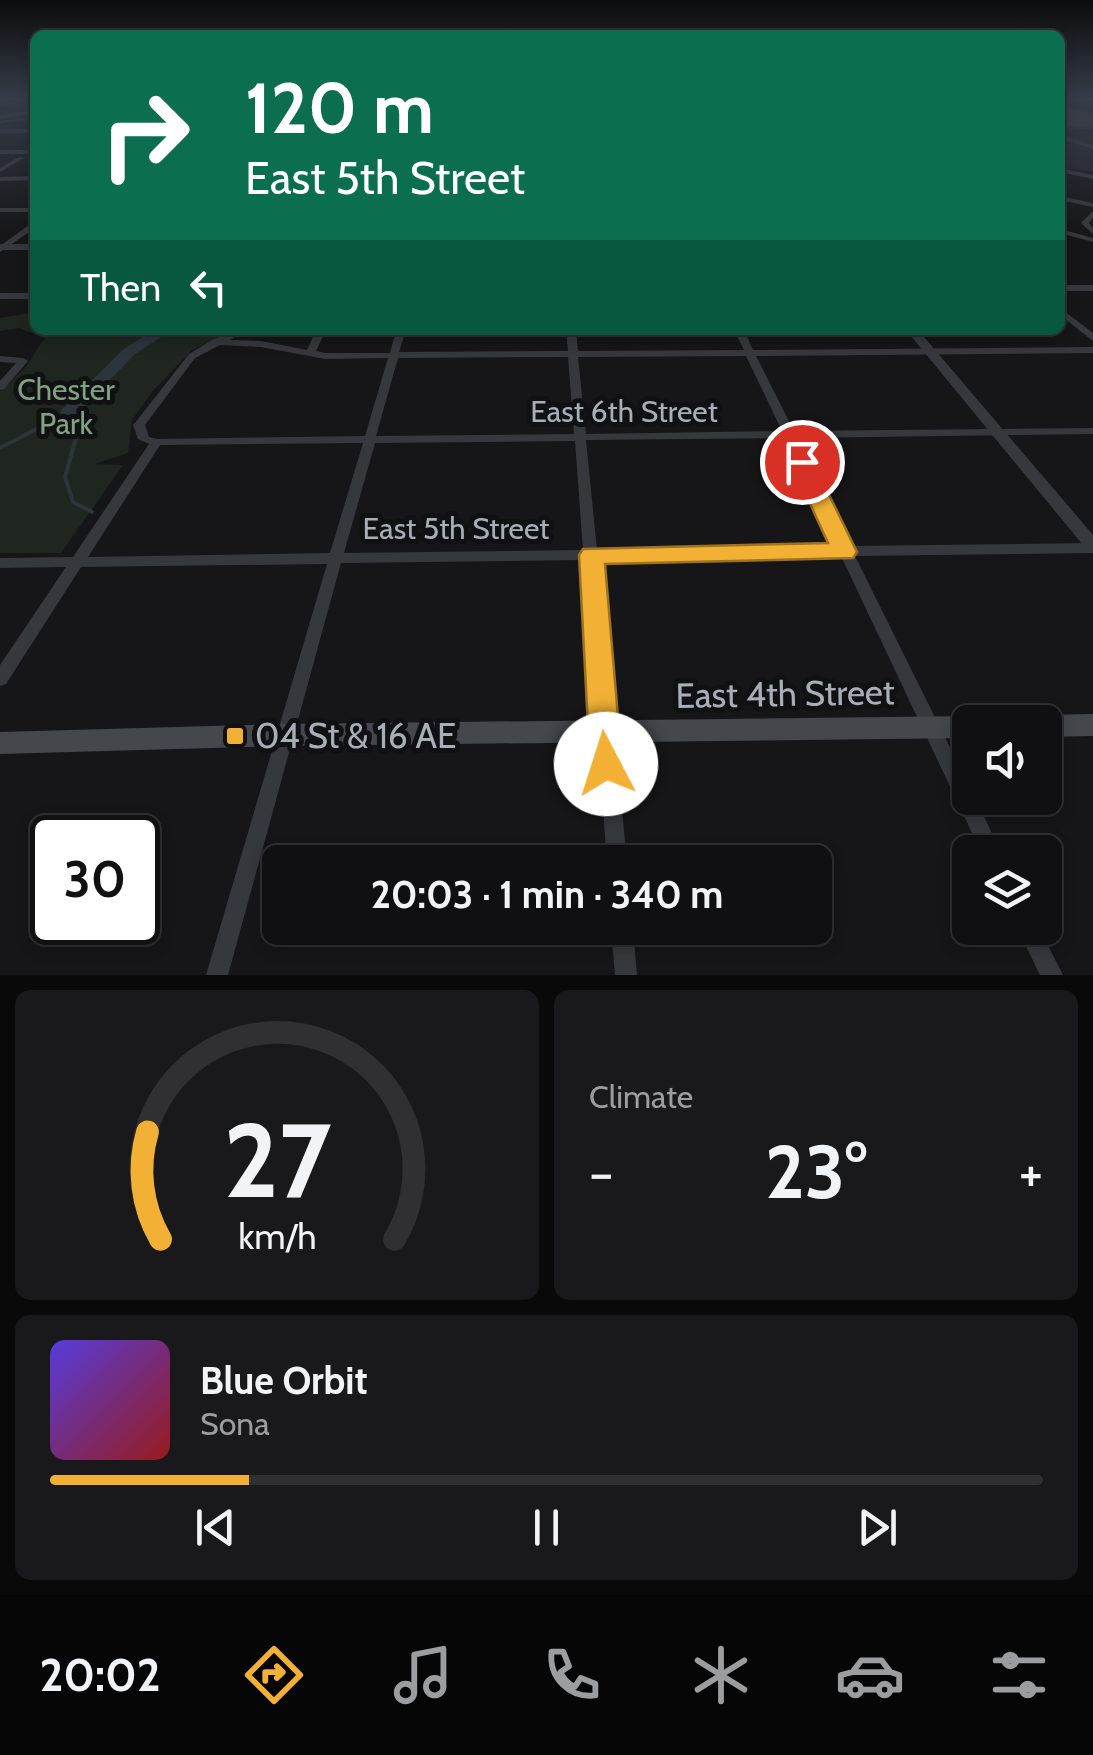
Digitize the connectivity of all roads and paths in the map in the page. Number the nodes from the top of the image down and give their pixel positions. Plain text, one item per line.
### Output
1 (0, 152) edge
2 (30, 152) edge
3 (21, 158) dead end
4 (0, 170) edge
5 (1065, 171) edge
6 (1093, 177) edge
7 (0, 178) edge
8 (30, 178) edge
9 (1065, 200) edge
10 (1093, 209) edge
11 (0, 210) edge
12 (30, 210) edge
13 (30, 228) edge
14 (1065, 232) edge
15 (1093, 238) edge
16 (1065, 241) edge
17 (30, 247) edge
18 (1, 248) edge
19 (1065, 288) edge
20 (1093, 288) edge
21 (0, 296) edge
22 (30, 296) edge
23 (1065, 315) edge
24 (230, 335) edge
25 (248, 335) edge
26 (318, 335) edge
27 (399, 335) edge
28 (571, 335) edge
29 (740, 335) edge
30 (916, 335) edge
31 (1093, 338) edge
32 (215, 342) junction
33 (261, 344) junction
34 (929, 350) junction
35 (1093, 350) edge
36 (310, 353) junction
37 (748, 353) junction
38 (572, 354) junction
39 (392, 356) junction
40 (0, 358) edge
41 (0, 387) edge
42 (1093, 431) edge
43 (997, 432) junction
44 (578, 437) junction
45 (790, 437) junction
46 (367, 440) junction
47 (156, 442) junction
48 (1093, 547) edge
49 (844, 552) junction
50 (592, 555) junction
51 (336, 557) junction
52 (73, 562) junction
53 (0, 563) edge
54 (0, 678) edge
55 (1093, 725) edge
56 (1062, 726) edge
57 (952, 727) edge
58 (930, 728) junction
59 (602, 731) junction
60 (284, 735) junction
61 (0, 743) edge
62 (983, 835) edge
63 (614, 845) edge
64 (623, 945) edge
65 (1037, 945) edge
66 (217, 975) edge
67 (626, 975) edge
68 (1052, 975) edge

1 - 2 street
3 - 4 street
5 - 6 street
7 - 8 street
9 - 10 street
10 - 15 street
11 - 12 street
13 - 18 street
14 - 15 street
15 - 16 street
17 - 18 street
19 - 20 street
21 - 22 street
23 - 31 street
24 - 32 street
25 - 33 street
26 - 36 street
27 - 39 street
28 - 38 street
29 - 37 street
30 - 34 street
32 - 33 street
32 - 47 street
33 - 36 street
34 - 35 street
34 - 37 street
34 - 43 street
36 - 39 street
37 - 38 street
37 - 45 street
38 - 39 street
38 - 44 street
39 - 46 street
40 - 41 street
42 - 43 street, East 6th Street
43 - 45 street, East 6th Street
43 - 48 street
44 - 45 street, East 6th Street
44 - 46 street, East 6th Street
44 - 50 street
45 - 49 street
46 - 47 street, East 6th Street
46 - 51 street
47 - 52 street
48 - 49 street, East 5th Street
49 - 50 street, East 5th Street
49 - 58 street
50 - 51 street, East 5th Street
50 - 59 street
51 - 52 street, East 5th Street
51 - 60 street
52 - 53 street, East 5th Street
52 - 54 street
55 - 56 main road
57 - 58 main road, East 4th Street
58 - 59 main road, East 4th Street
58 - 62 street
59 - 60 main road, East 4th Street
59 - 63 street
60 - 61 main road, East 4th Street
60 - 66 street
64 - 67 street
65 - 68 street

